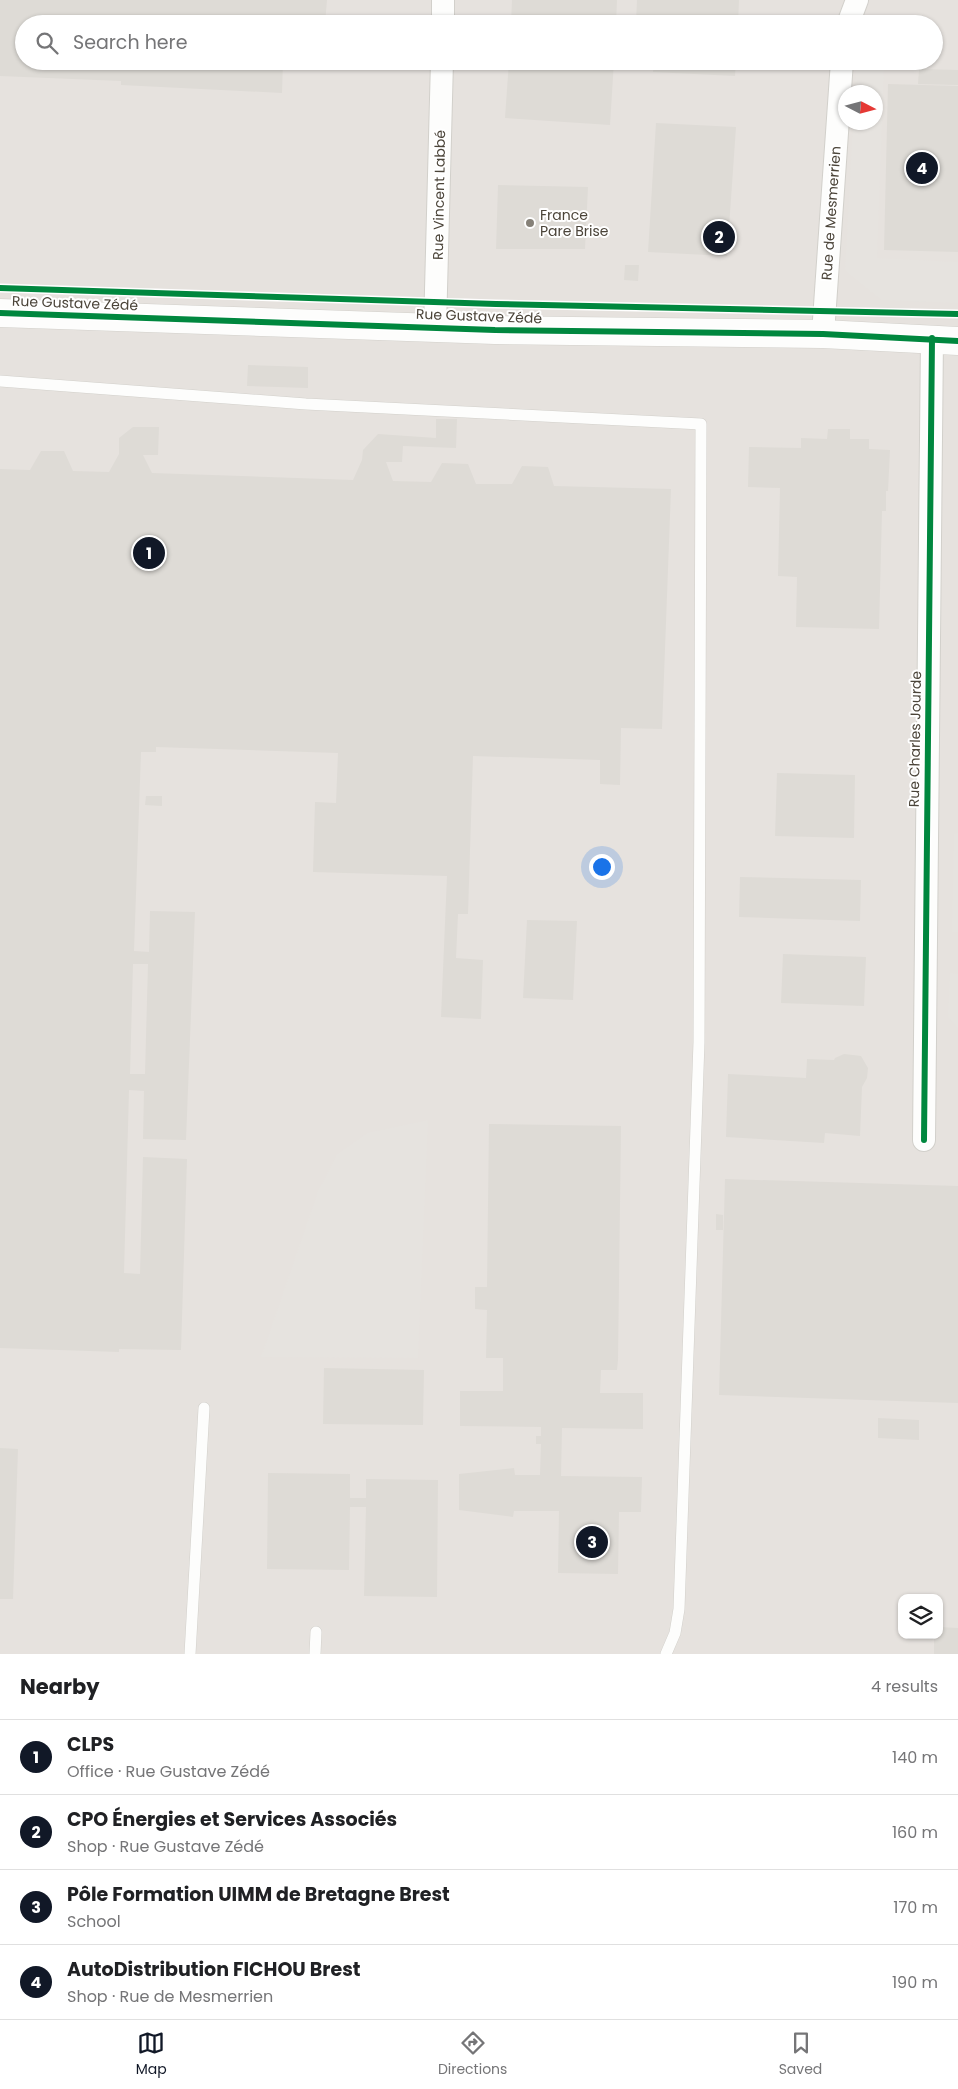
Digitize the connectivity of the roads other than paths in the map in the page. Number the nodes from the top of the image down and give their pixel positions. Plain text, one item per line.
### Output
1 (443, 0) edge
2 (857, 0) edge
3 (443, 15) edge
4 (851, 15) edge
5 (442, 70) edge
6 (841, 70) edge
7 (0, 313) edge
8 (435, 328) junction
9 (823, 334) junction
10 (945, 340) edge
11 (0, 381) edge
12 (924, 1140) dead end
13 (204, 1408) dead end
14 (316, 1632) dead end
15 (190, 1654) edge
16 (315, 1654) edge
17 (666, 1654) edge

1 - 3 street
2 - 4 street
5 - 8 street, Rue Vincent Labbé
6 - 9 street, Rue de Mesmerrien
7 - 8 street, Rue Gustave Zédé
8 - 9 street, Rue Gustave Zédé
9 - 10 street, Rue Gustave Zédé
10 - 12 street, Rue Charles Jourde
11 - 17 lane
13 - 15 lane
14 - 16 lane

